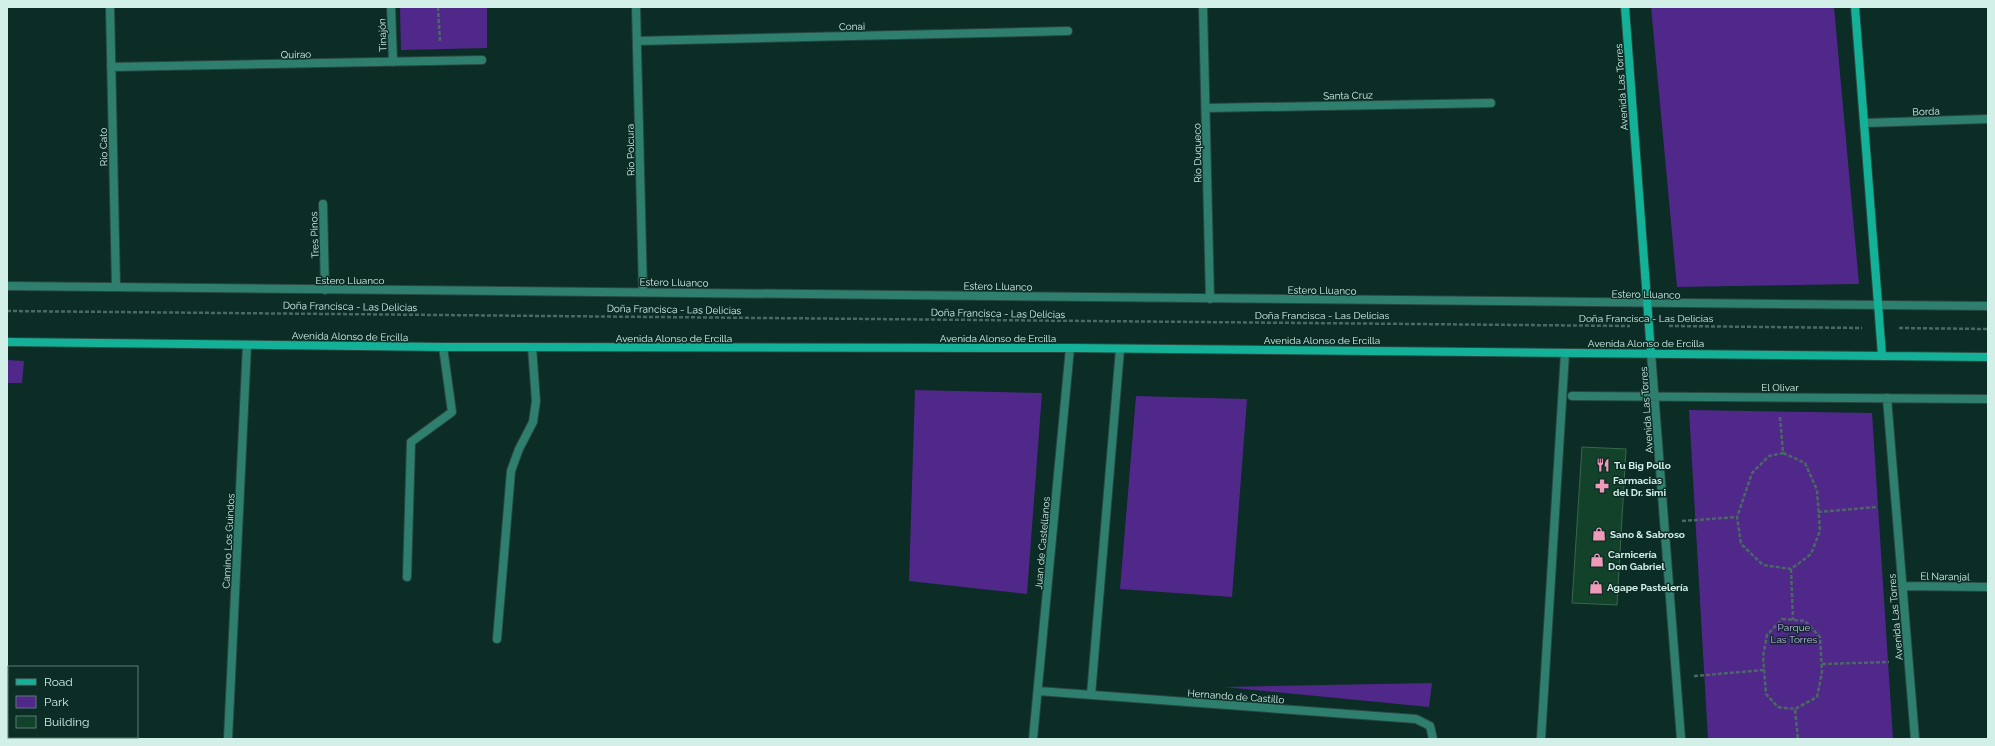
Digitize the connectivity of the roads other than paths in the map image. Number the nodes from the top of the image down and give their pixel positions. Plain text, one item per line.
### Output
1 (110, 7) edge
2 (391, 7) edge
3 (636, 7) edge
4 (1204, 7) edge
5 (1625, 7) edge
6 (1855, 7) edge
7 (1068, 31) dead end
8 (637, 41) junction
9 (482, 60) dead end
10 (393, 62) junction
11 (111, 68) junction
12 (1491, 103) dead end
13 (1206, 108) junction
14 (1988, 119) edge
15 (1864, 123) junction
16 (323, 204) dead end
17 (7, 286) edge
18 (116, 287) junction
19 (325, 290) junction
20 (643, 292) junction
21 (1210, 299) junction
22 (1647, 304) junction
23 (1878, 306) junction
24 (1988, 306) edge
25 (7, 342) edge
26 (247, 345) junction
27 (443, 347) junction
28 (532, 347) junction
29 (1070, 348) junction
30 (1120, 349) junction
31 (1565, 353) junction
32 (1651, 353) junction
33 (1882, 355) junction
34 (1988, 357) edge
35 (1572, 396) dead end
36 (1655, 396) junction
37 (1887, 398) junction
38 (1988, 399) edge
39 (408, 577) dead end
40 (1902, 586) junction
41 (1988, 587) edge
42 (497, 639) dead end
43 (1038, 692) junction
44 (1091, 695) junction
45 (228, 739) edge
46 (1033, 739) edge
47 (1433, 739) edge
48 (1541, 739) edge
49 (1681, 739) edge
50 (1915, 739) edge

1 - 11 street, Río Cato
2 - 10 street, Tinajón
3 - 8 street, Río Polcura
4 - 13 street, Río Duqueco
5 - 22 main road, Avenida Las Torres
6 - 15 main road
7 - 8 street, Conai
8 - 20 street, Río Polcura
9 - 10 street, Quirao
10 - 11 street, Quirao
11 - 18 street, Río Cato
12 - 13 street, Santa Cruz
13 - 21 street, Río Duqueco
14 - 15 street, Borda
15 - 23 main road
16 - 19 street, Tres Pinos
17 - 18 street, Estero Lluanco
18 - 19 street, Estero Lluanco
19 - 20 street, Estero Lluanco
20 - 21 street, Estero Lluanco
21 - 22 street, Estero Lluanco
22 - 23 street, Estero Lluanco
22 - 32 main road, Avenida Las Torres
23 - 24 street, Estero Lluanco
23 - 33 main road
25 - 26 main road, Avenida Alonso de Ercilla
26 - 27 main road, Avenida Alonso de Ercilla
26 - 45 street, Camino Los Guindos
27 - 28 main road, Avenida Alonso de Ercilla
27 - 39 street
28 - 29 main road, Avenida Alonso de Ercilla
28 - 42 street
29 - 30 main road, Avenida Alonso de Ercilla
29 - 43 street, Juan de Castellanos
30 - 31 main road, Avenida Alonso de Ercilla
30 - 44 street
31 - 32 main road, Avenida Alonso de Ercilla
31 - 48 street
32 - 33 main road, Avenida Alonso de Ercilla
32 - 36 street, Avenida Las Torres
33 - 34 main road, Avenida Alonso de Ercilla
35 - 36 street, El Olivar
36 - 37 street, El Olivar
36 - 49 street, Avenida Las Torres
37 - 38 street, El Olivar
37 - 40 street, Avenida Las Torres
40 - 41 street, El Naranjal
40 - 50 street, Avenida Las Torres
43 - 44 street, Hernando de Castillo
43 - 46 street, Juan de Castellanos
44 - 47 street, Hernando de Castillo

